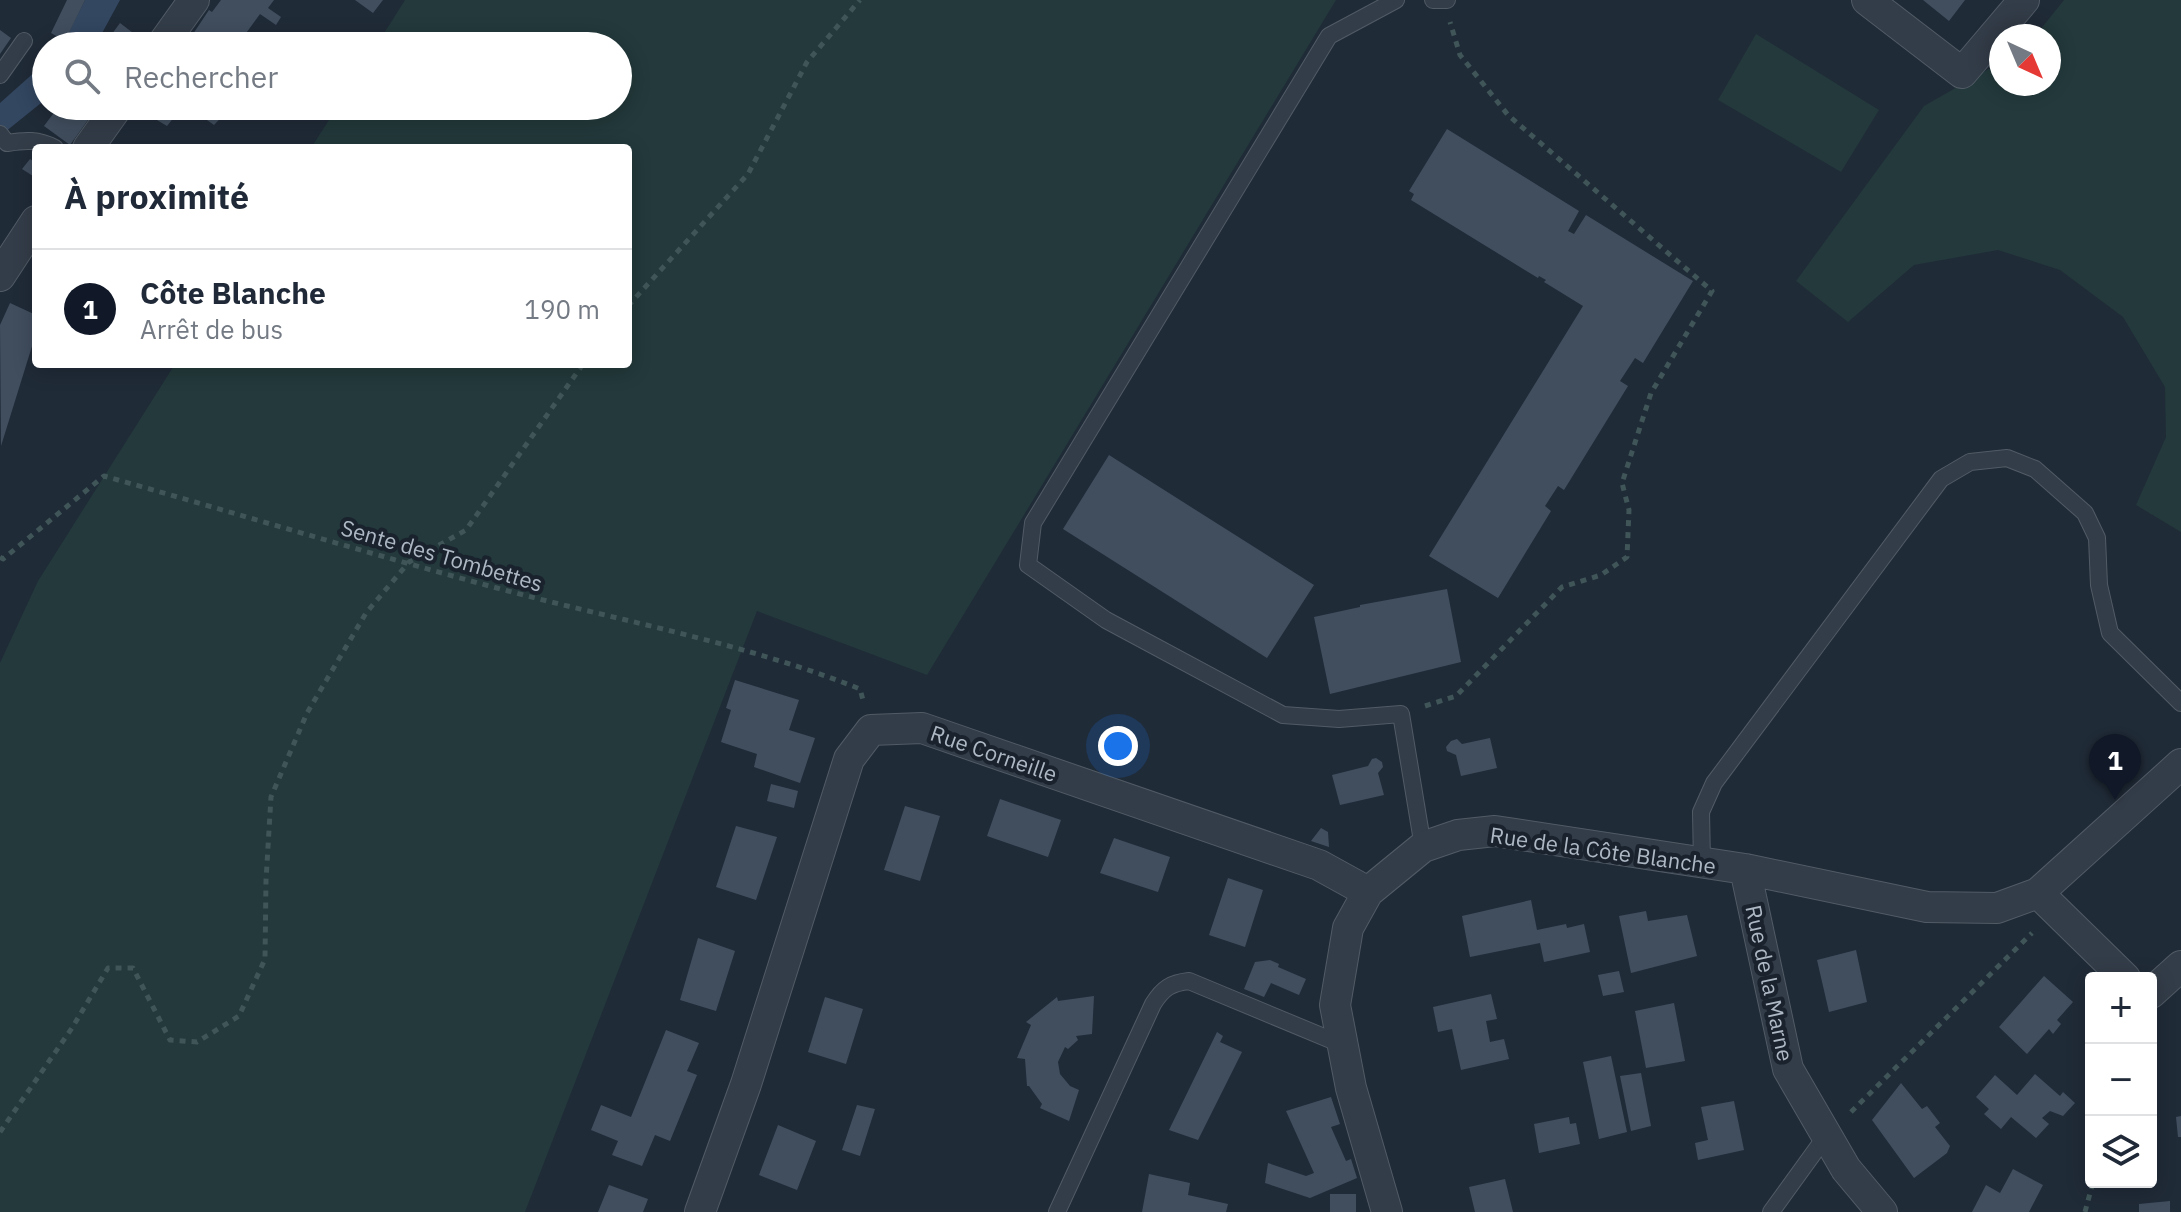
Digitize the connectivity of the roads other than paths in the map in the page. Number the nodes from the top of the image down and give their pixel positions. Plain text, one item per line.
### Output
1 (194, 0) edge
2 (1396, 0) edge
3 (1433, 0) edge
4 (1445, 0) edge
5 (1867, 0) edge
6 (2024, 0) edge
7 (171, 32) edge
8 (24, 41) dead end
9 (0, 75) edge
10 (108, 120) edge
11 (3, 139) edge
12 (47, 144) edge
13 (91, 144) edge
14 (32, 227) edge
15 (0, 276) edge
16 (2181, 703) edge
17 (2181, 764) edge
18 (1423, 847) junction
19 (1702, 863) junction
20 (1745, 869) junction
21 (1368, 892) junction
22 (2047, 902) junction
23 (2181, 966) edge
24 (2119, 972) edge
25 (2157, 988) edge
26 (1343, 1045) junction
27 (1826, 1136) junction
28 (700, 1212) edge
29 (1057, 1212) edge
30 (1387, 1212) edge
31 (1771, 1212) edge
32 (1882, 1212) edge

1 - 7 street
2 - 18 lane
3 - 4 lane
5 - 6 street
8 - 9 lane
10 - 13 street
11 - 12 lane
14 - 15 street
16 - 19 lane
17 - 22 street, Rue de la Côte Blanche
18 - 19 street, Rue de la Côte Blanche
18 - 21 street, Rue de la Côte Blanche
19 - 20 street, Rue de la Côte Blanche
20 - 22 street, Rue de la Côte Blanche
20 - 27 street, Rue de la Marne
21 - 26 street, Rue de la Côte Blanche
21 - 28 street, Rue Corneille
22 - 24 street
23 - 25 street
26 - 29 lane
26 - 30 street, Rue de la Côte Blanche
27 - 31 lane
27 - 32 street, Rue de la Marne

